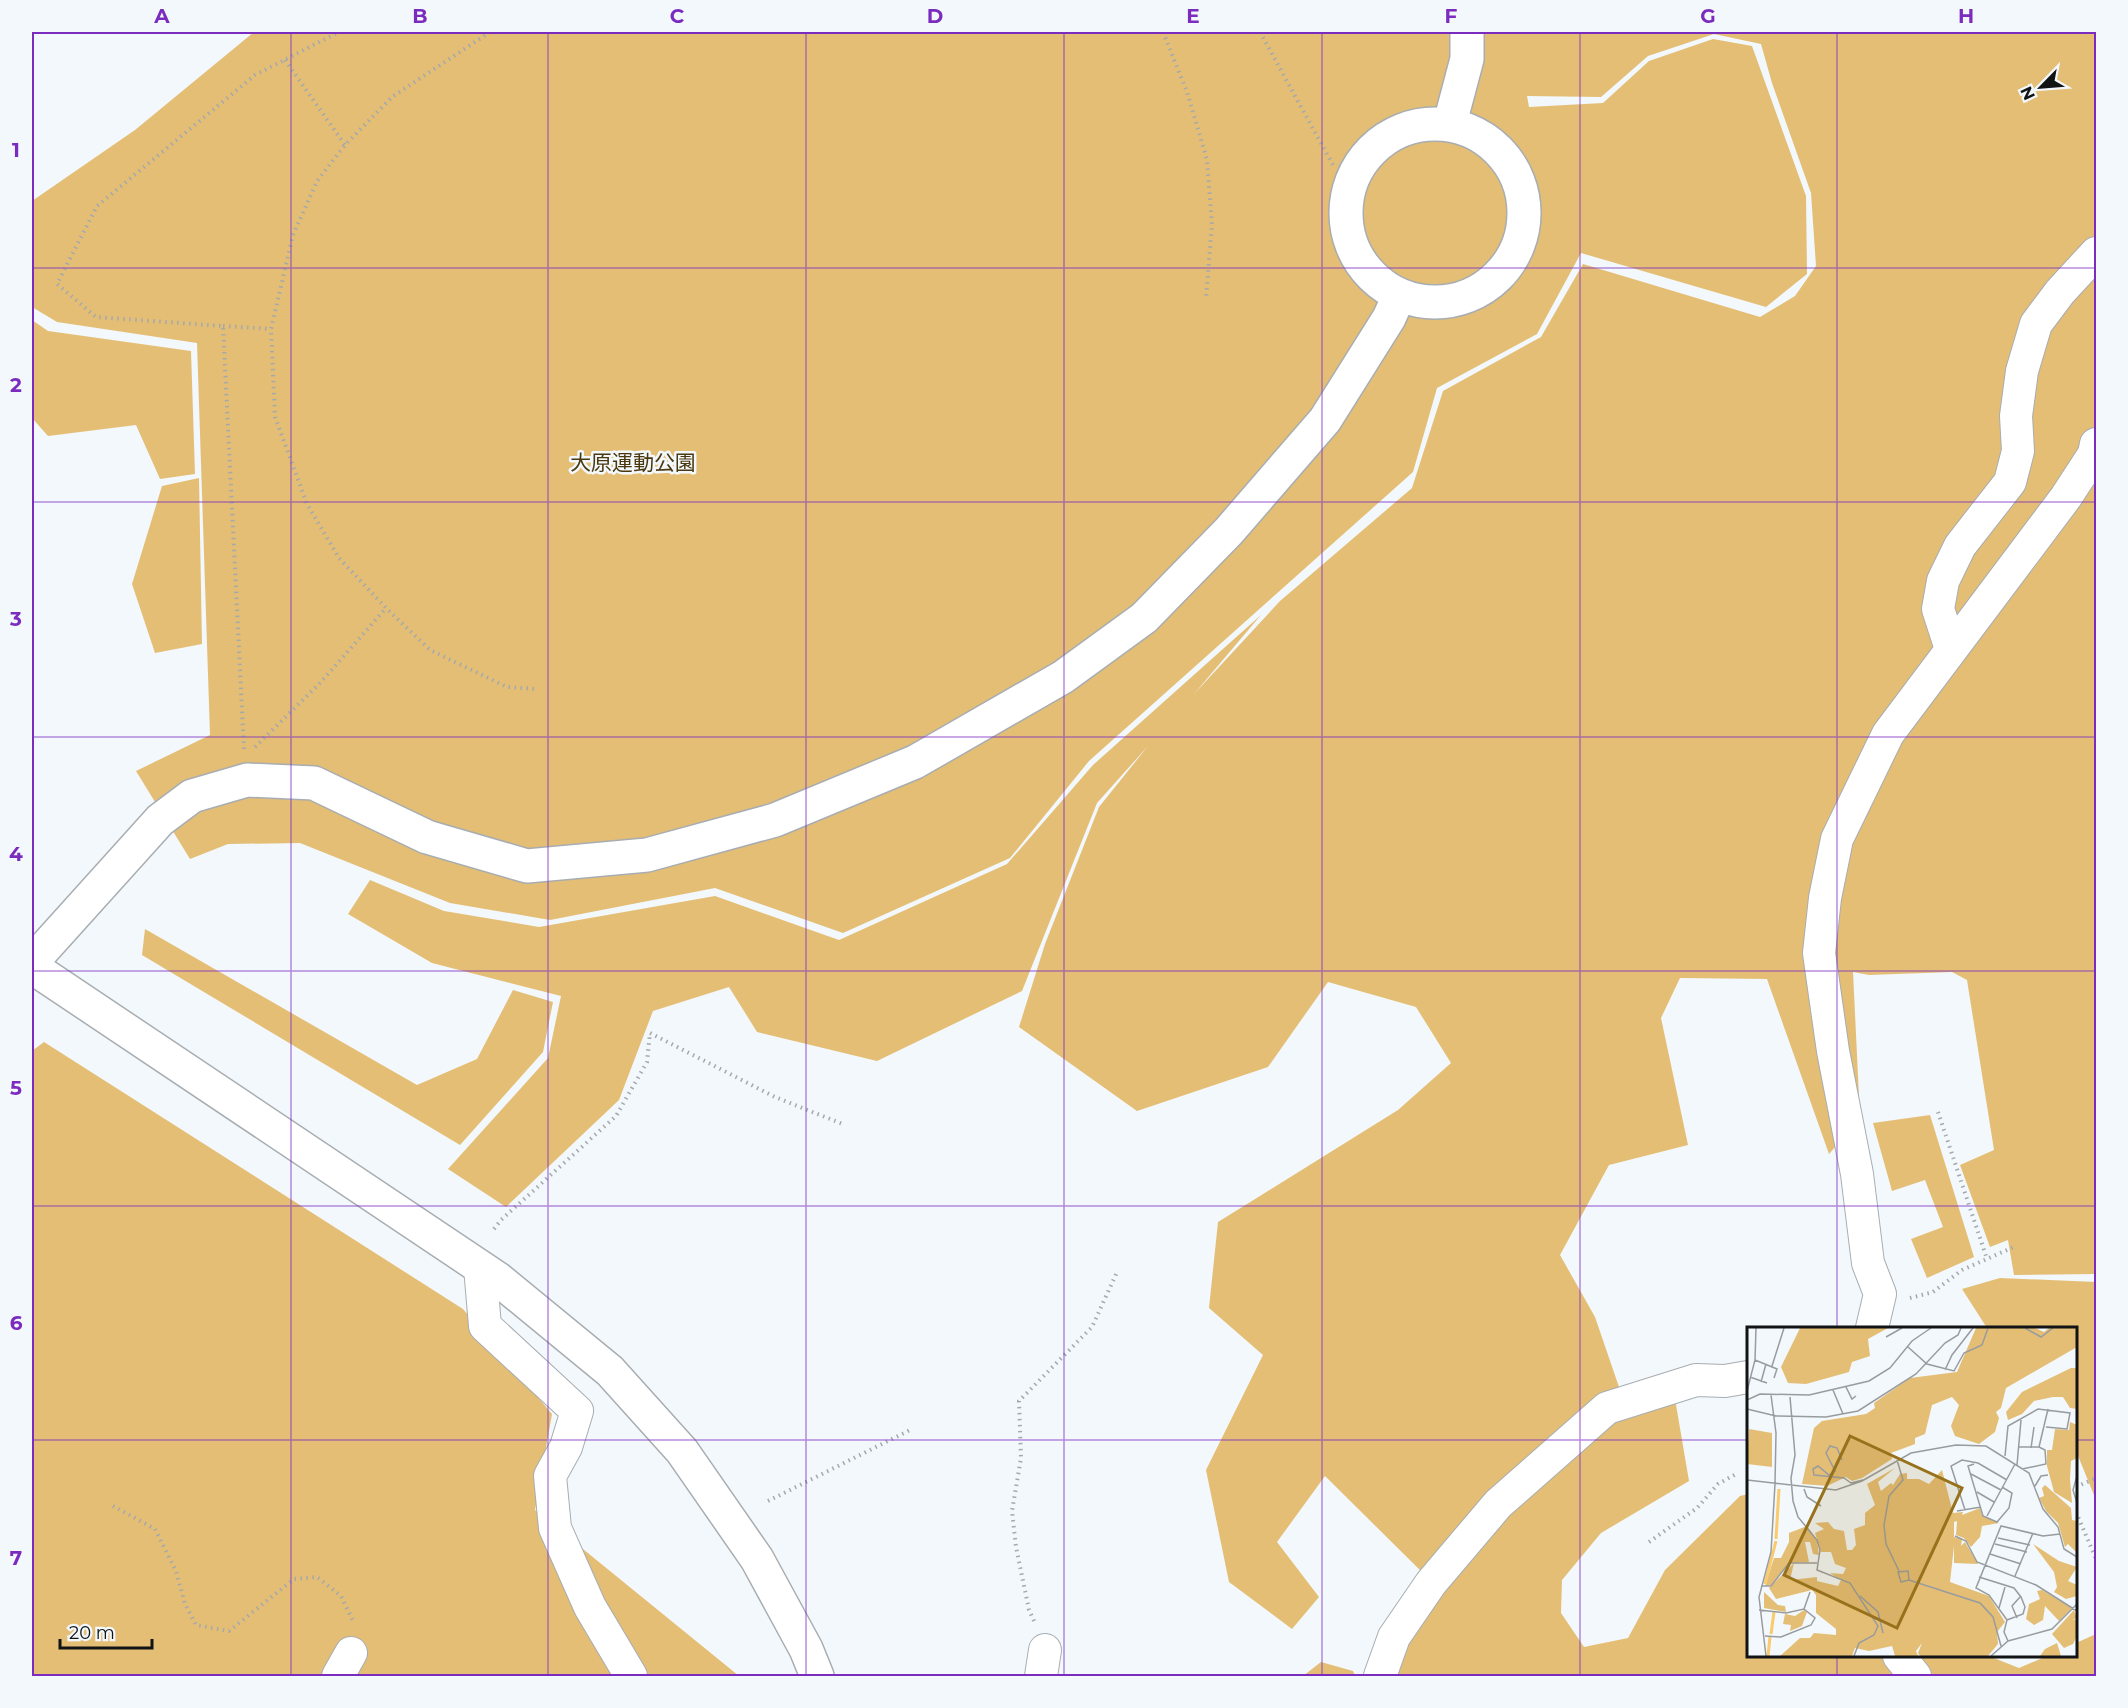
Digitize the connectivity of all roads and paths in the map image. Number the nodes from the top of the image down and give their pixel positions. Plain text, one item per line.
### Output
1 (339, 32) edge
2 (490, 32) edge
3 (1163, 32) edge
4 (1260, 32) edge
5 (1467, 32) edge
6 (284, 60) junction
7 (1450, 123) junction
8 (345, 145) junction
9 (1334, 167) dead end
10 (2097, 252) edge
11 (1399, 296) junction
12 (1206, 298) dead end
13 (224, 326) junction
14 (271, 329) junction
15 (2097, 444) edge
16 (386, 608) junction
17 (1951, 649) junction
18 (536, 689) dead end
19 (252, 750) dead end
20 (244, 759) dead end
21 (32, 962) edge
22 (32, 967) edge
23 (1938, 1112) dead end
24 (845, 1125) dead end
25 (494, 1229) dead end
26 (2016, 1246) dead end
27 (1987, 1258) junction
28 (480, 1267) junction
29 (1118, 1270) dead end
30 (1875, 1317) edge
31 (1747, 1377) edge
32 (910, 1430) dead end
33 (1738, 1473) dead end
34 (2097, 1478) edge
35 (2077, 1487) edge
36 (768, 1501) dead end
37 (113, 1506) dead end
38 (2077, 1514) edge
39 (1648, 1542) dead end
40 (2097, 1559) edge
41 (1900, 1657) edge
42 (1043, 1663) edge
43 (345, 1665) edge
44 (631, 1677) edge
45 (818, 1677) edge
46 (1380, 1677) edge
47 (1915, 1677) edge

1 - 6 path
2 - 8 path
3 - 12 path
4 - 9 path
5 - 7 street
6 - 8 path
6 - 13 path
7 - 11 street
7 - 11 street
8 - 14 path
10 - 17 street
11 - 21 street
13 - 14 path
13 - 20 path
14 - 16 path
15 - 17 street
16 - 18 path
16 - 19 path
17 - 30 street
22 - 28 street
23 - 27 path
24 - 25 path
26 - 27 path
27 - 30 path
28 - 44 street
28 - 45 street
29 - 42 path
31 - 46 street
32 - 36 path
33 - 39 path
34 - 35 path
37 - 43 path
38 - 40 path
41 - 47 street

